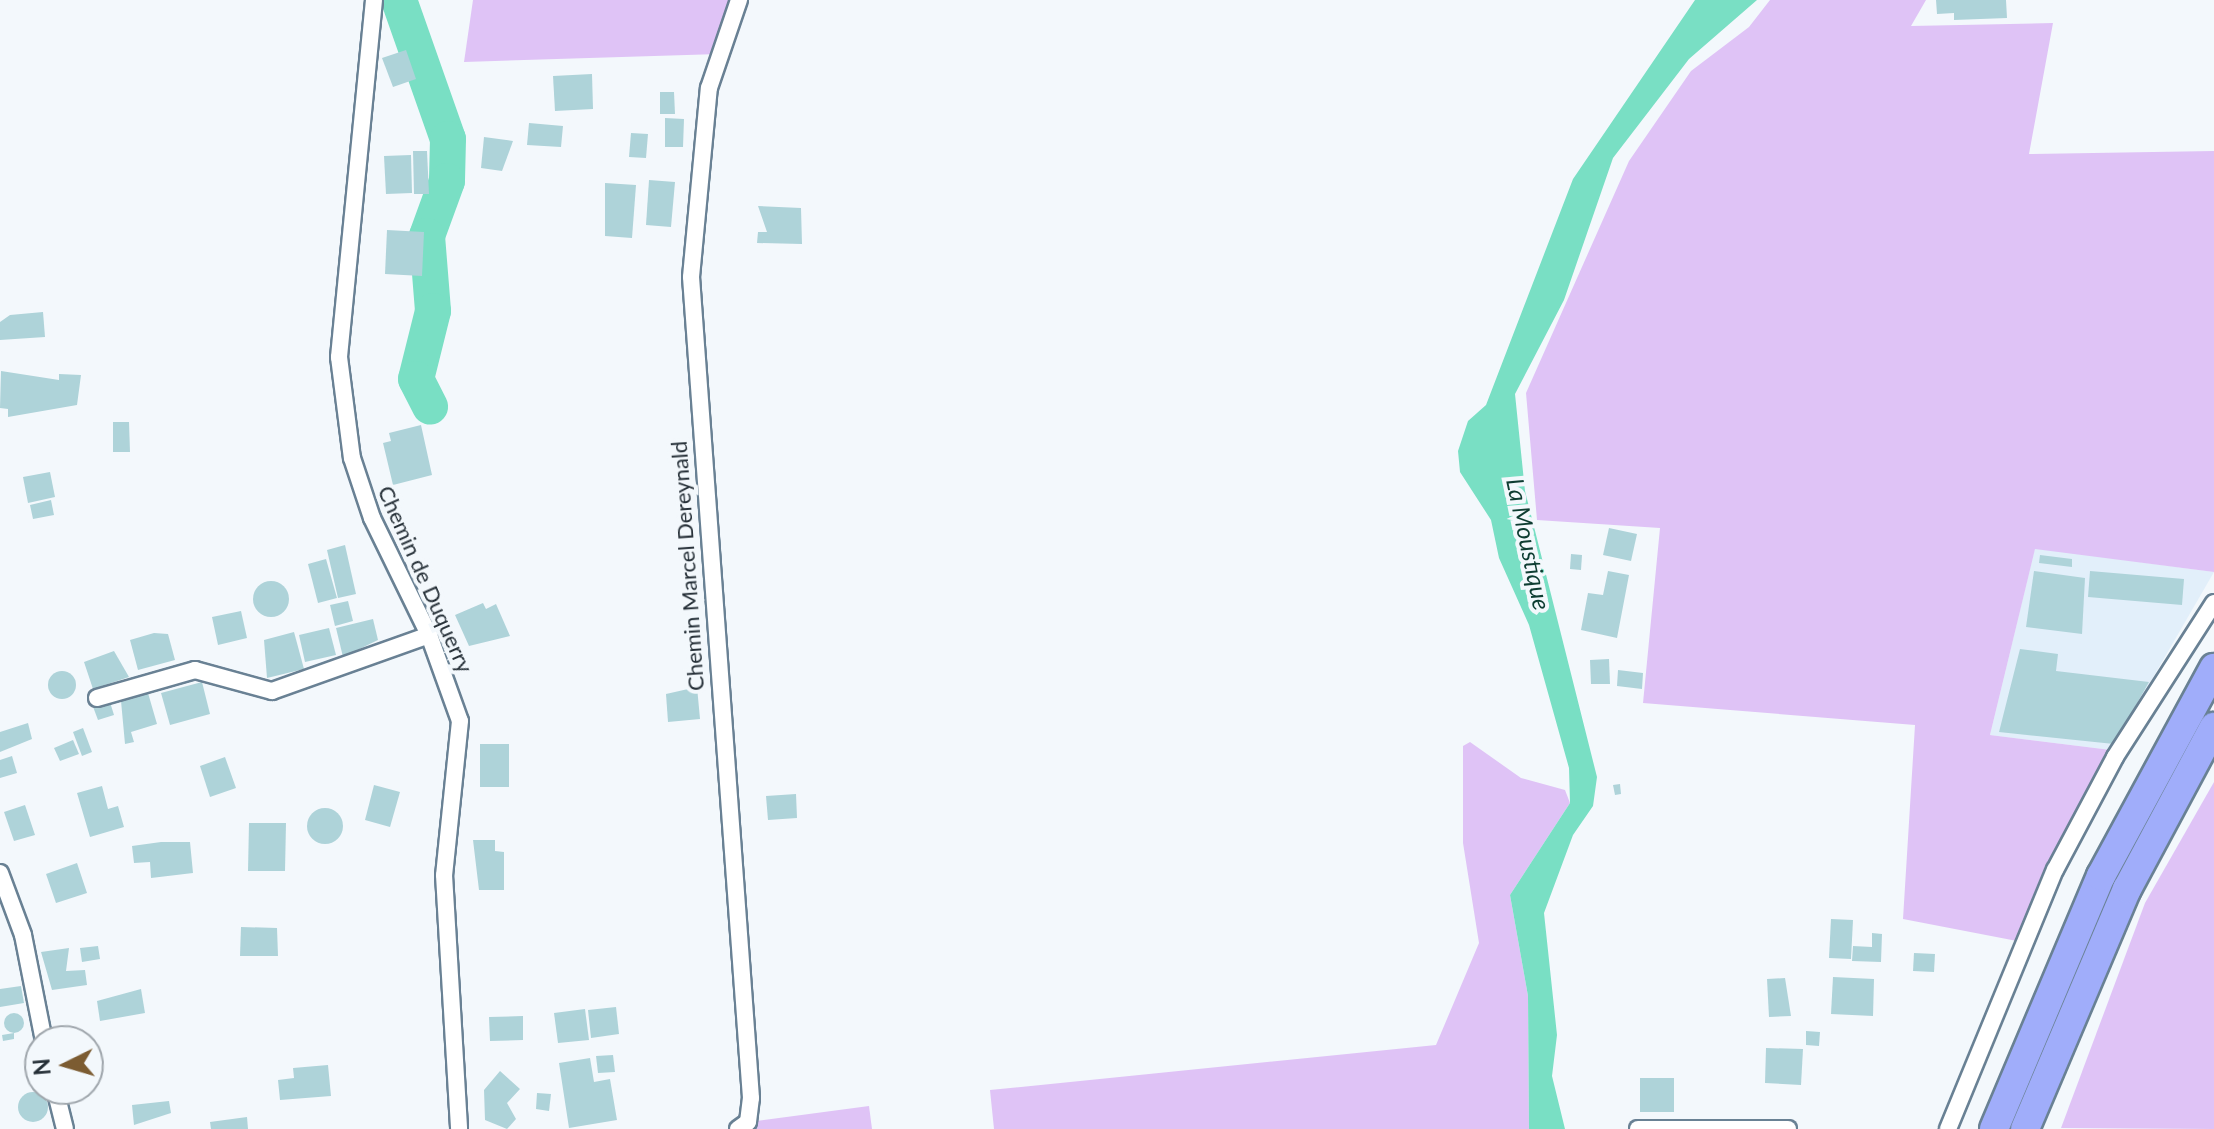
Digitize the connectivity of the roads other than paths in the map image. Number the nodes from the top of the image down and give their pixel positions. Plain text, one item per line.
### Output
1 (374, 0) edge
2 (739, 0) edge
3 (2214, 603) edge
4 (429, 635) junction
5 (2214, 668) edge
6 (97, 698) dead end
7 (2214, 727) edge
8 (2, 884) edge
9 (41, 1025) edge
10 (59, 1105) edge
11 (65, 1129) edge
12 (459, 1129) edge
13 (738, 1129) edge
14 (1638, 1129) edge
15 (1788, 1129) edge
16 (1948, 1129) edge
17 (1994, 1129) edge
18 (2025, 1129) edge

1 - 4 street, Chemin de Duquerry
2 - 13 street, Chemin Marcel Dereynald
3 - 16 street
4 - 6 street
4 - 12 street, Chemin de Duquerry
5 - 17 highway
7 - 18 highway
8 - 9 street
10 - 11 street
14 - 15 street

